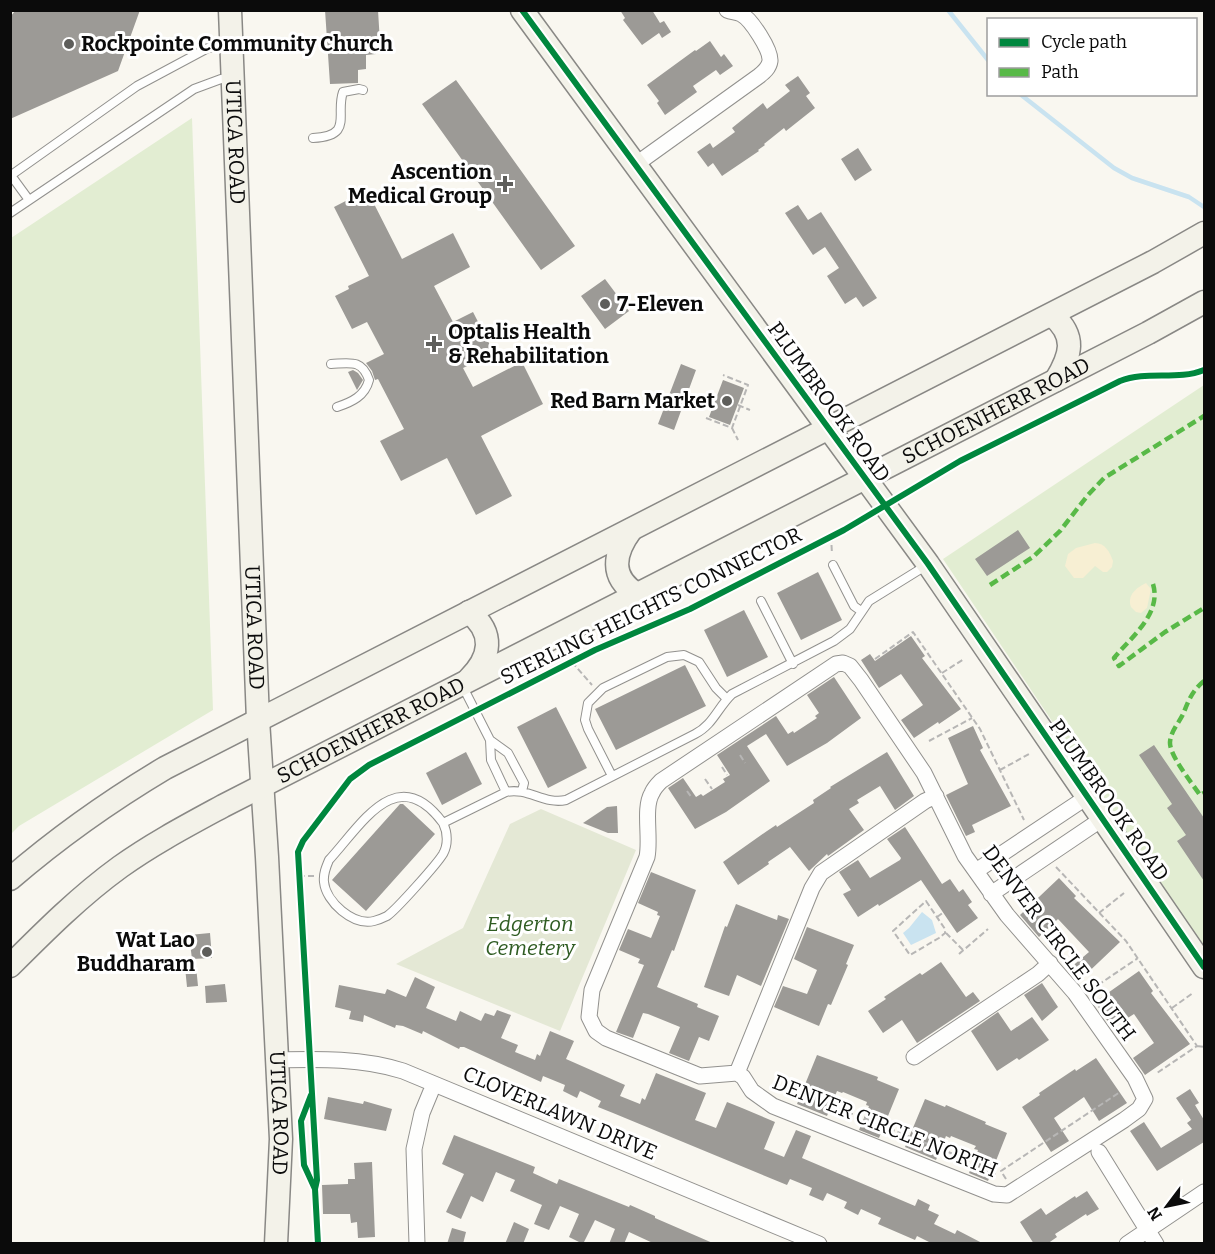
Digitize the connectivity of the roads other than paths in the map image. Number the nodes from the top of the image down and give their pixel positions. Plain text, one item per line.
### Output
1 (230, 10) edge
2 (522, 10) edge
3 (727, 10) edge
4 (232, 45) junction
5 (233, 78) junction
6 (363, 90) dead end
7 (313, 138) dead end
8 (635, 165) junction
9 (11, 175) edge
10 (29, 200) junction
11 (10, 213) edge
12 (1204, 233) edge
13 (1204, 302) edge
14 (1052, 315) junction
15 (331, 364) dead end
16 (1056, 380) junction
17 (337, 407) dead end
18 (828, 428) junction
19 (865, 478) junction
20 (631, 530) junction
21 (928, 564) junction
22 (833, 565) road end
23 (637, 594) junction
24 (761, 601) dead end
25 (861, 610) junction
26 (469, 612) junction
27 (793, 664) junction
28 (464, 682) junction
29 (727, 699) junction
30 (258, 720) junction
31 (490, 740) junction
32 (612, 776) junction
33 (261, 787) junction
34 (522, 791) junction
35 (506, 792) junction
36 (936, 796) junction
37 (1087, 797) junction
38 (1102, 819) junction
39 (443, 823) junction
40 (975, 871) junction
41 (10, 879) edge
42 (991, 894) junction
43 (1050, 963) junction
44 (10, 966) edge
45 (1204, 967) edge
46 (914, 1057) dead end
47 (277, 1060) junction
48 (737, 1073) junction
49 (434, 1084) junction
50 (1099, 1152) dead end
51 (1008, 1189) joint
52 (1204, 1192) edge
53 (1147, 1230) junction
54 (276, 1244) edge
55 (417, 1244) edge
56 (819, 1244) edge
57 (1127, 1244) edge
58 (1156, 1244) edge

1 - 4 main road, UTICA ROAD
2 - 8 main road, PLUMBROOK ROAD
3 - 8 street
4 - 5 main road, UTICA ROAD
4 - 9 lane
5 - 10 lane
5 - 30 main road, UTICA ROAD
6 - 7 lane
8 - 18 main road, PLUMBROOK ROAD
9 - 10 lane
10 - 11 lane
12 - 14 main road
13 - 16 main road, SCHOENHERR ROAD
14 - 16 main road
14 - 18 main road
15 - 17 lane
16 - 19 main road, SCHOENHERR ROAD
18 - 19 main road, PLUMBROOK ROAD
18 - 20 main road
19 - 21 main road, PLUMBROOK ROAD
19 - 23 main road, SCHOENHERR ROAD
20 - 23 main road
20 - 26 main road
21 - 25 lane
21 - 37 main road, PLUMBROOK ROAD
22 - 25 lane
23 - 28 main road, SCHOENHERR ROAD
24 - 27 lane
25 - 27 lane
26 - 28 main road
26 - 30 main road
27 - 29 lane
28 - 31 lane
28 - 33 main road, SCHOENHERR ROAD
29 - 32 lane
29 - 32 lane
30 - 33 main road, UTICA ROAD
30 - 41 main road
31 - 34 lane
31 - 35 lane
32 - 34 lane
33 - 44 main road, SCHOENHERR ROAD
33 - 47 main road, UTICA ROAD
34 - 35 lane
35 - 39 lane
36 - 40 street, DENVER CIRCLE SOUTH
36 - 48 street
36 - 48 street, DENVER CIRCLE SOUTH
37 - 38 main road, PLUMBROOK ROAD
37 - 40 street
38 - 42 street
38 - 45 main road, PLUMBROOK ROAD
39 - 39 lane
40 - 42 street, DENVER CIRCLE SOUTH
42 - 43 street, DENVER CIRCLE SOUTH
43 - 46 street
43 - 51 street, DENVER CIRCLE SOUTH
47 - 49 street, CLOVERLAWN DRIVE
47 - 54 main road, UTICA ROAD
48 - 51 street, DENVER CIRCLE NORTH
49 - 55 street
49 - 56 street, CLOVERLAWN DRIVE
50 - 53 street
52 - 53 street
53 - 57 street
53 - 58 street

